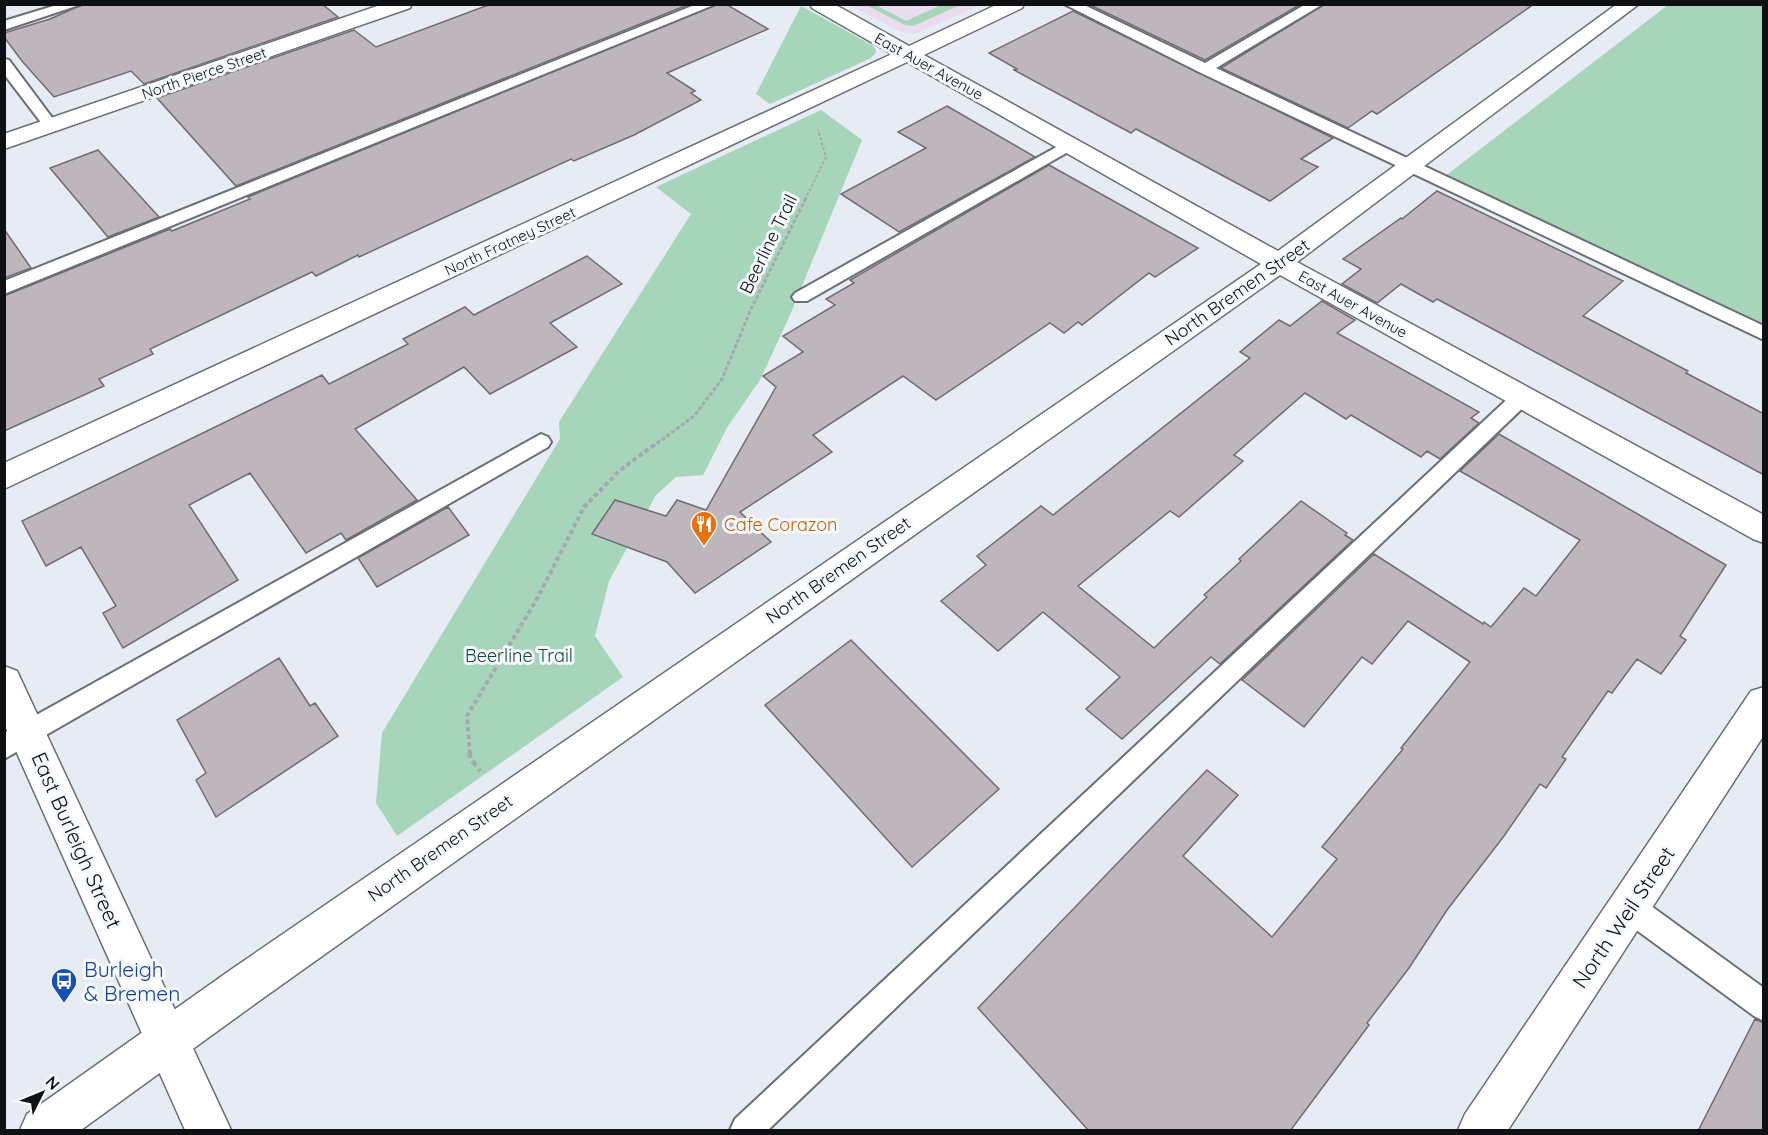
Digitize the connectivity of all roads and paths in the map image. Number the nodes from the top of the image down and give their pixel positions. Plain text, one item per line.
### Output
1 (76, 4) edge
2 (403, 4) edge
3 (710, 4) edge
4 (819, 4) edge
5 (1015, 4) edge
6 (1070, 4) edge
7 (1317, 4) edge
8 (1630, 4) edge
9 (4, 26) edge
10 (909, 54) junction
11 (4, 63) edge
12 (1204, 69) junction
13 (794, 108) junction
14 (51, 126) junction
15 (4, 142) edge
16 (1069, 145) junction
17 (1412, 167) junction
18 (1279, 263) junction
19 (4, 288) edge
20 (801, 297) dead end
21 (1764, 334) edge
22 (1522, 397) junction
23 (541, 442) dead end
24 (4, 477) edge
25 (1764, 530) edge
26 (4, 682) edge
27 (1764, 703) edge
28 (16, 741) edge
29 (498, 808) junction
30 (1630, 908) junction
31 (1764, 1006) edge
32 (168, 1040) junction
33 (43, 1131) edge
34 (208, 1131) edge
35 (746, 1131) edge
36 (1481, 1131) edge

1 - 9 lane
2 - 14 street, North Pierce Street
3 - 19 lane
4 - 10 street, East Auer Avenue
5 - 10 street, North Fratney Street
6 - 12 lane
7 - 12 lane
8 - 17 street, North Bremen Street
10 - 13 street, North Fratney Street
10 - 16 street, East Auer Avenue
11 - 14 lane
12 - 17 lane
13 - 24 street, North Fratney Street
13 - 29 path, Beerline Trail
14 - 15 street, North Pierce Street
16 - 18 street, East Auer Avenue
16 - 20 lane
17 - 18 street, North Bremen Street
17 - 21 lane
18 - 22 street, East Auer Avenue
18 - 29 street, North Bremen Street
22 - 25 street, East Auer Avenue
22 - 35 lane
23 - 28 lane
26 - 28 street, East Burleigh Street
27 - 30 street, North Weil Street
28 - 32 street, East Burleigh Street
29 - 32 street, North Bremen Street
30 - 31 lane
30 - 36 street, North Weil Street
32 - 33 street, North Bremen Street
32 - 34 street, East Burleigh Street

